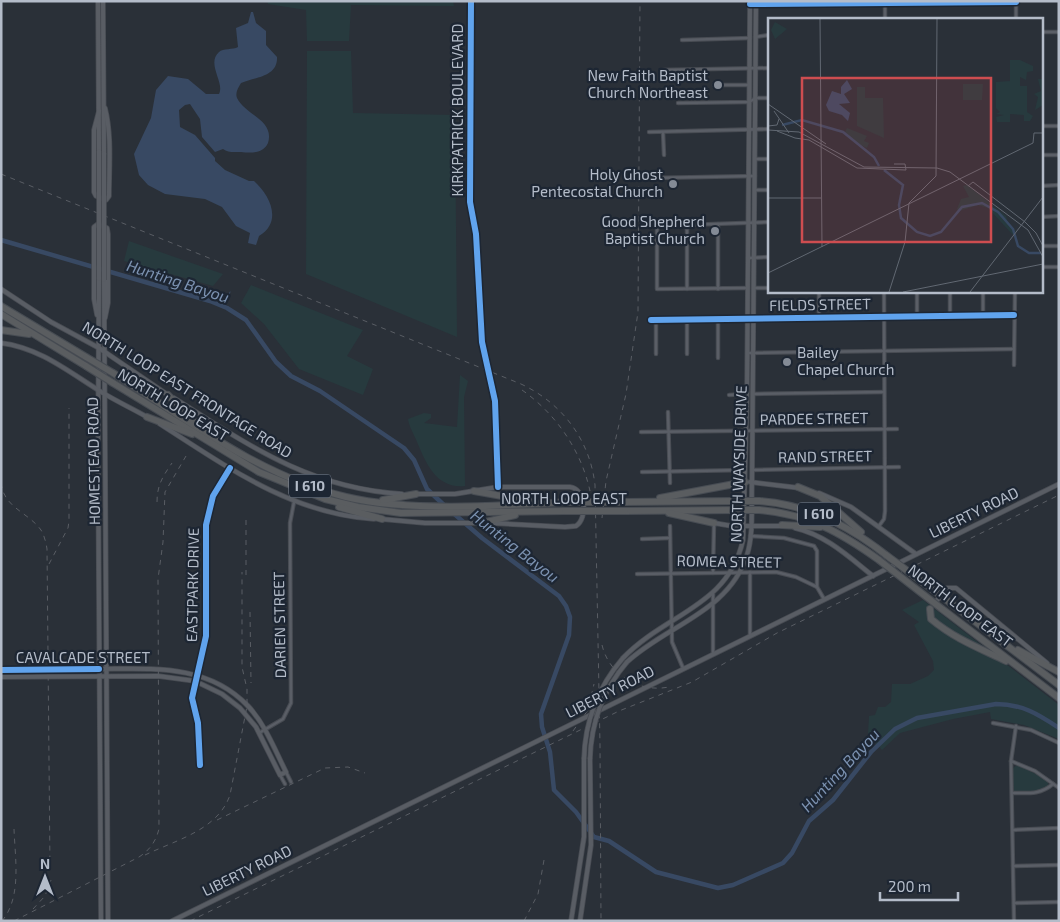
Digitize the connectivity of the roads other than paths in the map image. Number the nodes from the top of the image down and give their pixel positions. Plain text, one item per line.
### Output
1 (98, 1) edge
2 (103, 1) edge
3 (471, 1) edge
4 (1016, 1) edge
5 (885, 2) edge
6 (750, 3) edge
7 (756, 3) edge
8 (885, 18) edge
9 (1016, 18) edge
10 (1042, 32) edge
11 (1059, 32) edge
12 (768, 35) edge
13 (756, 36) junction
14 (750, 38) junction
15 (682, 40) dead end
16 (749, 68) junction
17 (756, 68) junction
18 (768, 68) edge
19 (662, 70) dead end
20 (749, 84) junction
21 (714, 85) dead end
22 (756, 98) junction
23 (768, 98) edge
24 (749, 102) junction
25 (678, 103) dead end
26 (105, 108) junction
27 (98, 111) junction
28 (1042, 126) edge
29 (1059, 126) edge
30 (756, 129) junction
31 (768, 129) edge
32 (749, 131) junction
33 (650, 132) dead end
34 (664, 132) junction
35 (664, 155) dead end
36 (1042, 155) edge
37 (1059, 155) edge
38 (756, 159) junction
39 (768, 159) edge
40 (749, 176) junction
41 (755, 176) junction
42 (651, 178) dead end
43 (1042, 186) edge
44 (1059, 186) edge
45 (755, 190) junction
46 (768, 190) edge
47 (1059, 216) edge
48 (1042, 217) edge
49 (755, 222) junction
50 (768, 222) edge
51 (748, 223) junction
52 (687, 224) junction
53 (718, 224) junction
54 (1042, 246) edge
55 (1059, 246) edge
56 (748, 258) junction
57 (755, 258) junction
58 (768, 258) edge
59 (1042, 267) edge
60 (1059, 267) edge
61 (104, 280) junction
62 (748, 288) junction
63 (754, 288) junction
64 (768, 288) edge
65 (1, 289) edge
66 (687, 289) junction
67 (718, 289) junction
68 (819, 292) edge
69 (884, 292) edge
70 (917, 292) edge
71 (950, 292) edge
72 (983, 292) edge
73 (1015, 292) edge
74 (1, 306) edge
75 (1, 314) edge
76 (983, 315) junction
77 (1014, 315) junction
78 (917, 316) junction
79 (950, 316) junction
80 (884, 317) junction
81 (753, 318) junction
82 (819, 318) junction
83 (748, 319) junction
84 (99, 320) junction
85 (651, 320) dead end
86 (656, 320) junction
87 (687, 320) junction
88 (718, 320) junction
89 (1, 330) edge
90 (47, 342) junction
91 (1, 343) edge
92 (99, 348) junction
93 (1014, 349) junction
94 (104, 351) junction
95 (884, 351) junction
96 (748, 353) junction
97 (753, 353) junction
98 (656, 354) dead end
99 (687, 354) dead end
100 (718, 358) dead end
101 (1014, 366) dead end
102 (98, 390) junction
103 (884, 392) junction
104 (104, 394) junction
105 (747, 394) junction
106 (753, 394) junction
107 (168, 395) junction
108 (729, 395) dead end
109 (668, 412) dead end
110 (147, 417) junction
111 (199, 428) junction
112 (884, 429) junction
113 (897, 429) dead end
114 (746, 431) junction
115 (753, 431) junction
116 (641, 432) dead end
117 (669, 432) junction
118 (207, 440) junction
119 (98, 451) junction
120 (105, 451) junction
121 (884, 467) junction
122 (899, 467) dead end
123 (230, 468) junction
124 (745, 470) junction
125 (752, 470) junction
126 (669, 471) junction
127 (642, 472) dead end
128 (748, 482) junction
129 (670, 483) dead end
130 (1059, 484) edge
131 (498, 487) junction
132 (798, 487) junction
133 (106, 489) junction
134 (98, 490) junction
135 (474, 491) junction
136 (420, 494) junction
137 (509, 496) junction
138 (325, 499) junction
139 (370, 501) junction
140 (294, 502) junction
141 (646, 502) junction
142 (539, 504) junction
143 (658, 511) junction
144 (528, 512) junction
145 (382, 520) junction
146 (482, 523) junction
147 (714, 523) junction
148 (745, 525) junction
149 (751, 525) junction
150 (782, 525) junction
151 (670, 526) dead end
152 (879, 526) junction
153 (750, 536) junction
154 (843, 536) junction
155 (670, 538) junction
156 (642, 539) dead end
157 (106, 544) junction
158 (872, 544) junction
159 (98, 545) junction
160 (916, 554) junction
161 (713, 572) junction
162 (740, 572) junction
163 (750, 572) junction
164 (671, 573) junction
165 (731, 573) junction
166 (637, 574) dead end
167 (873, 576) junction
168 (99, 577) junction
169 (105, 577) junction
170 (817, 587) junction
171 (713, 594) junction
172 (824, 599) junction
173 (713, 604) junction
174 (930, 609) joint
175 (671, 621) junction
176 (106, 623) junction
177 (99, 624) junction
178 (672, 630) junction
179 (750, 634) junction
180 (1001, 642) junction
181 (712, 654) junction
182 (1019, 667) junction
183 (683, 668) junction
184 (105, 669) junction
185 (150, 669) junction
186 (1, 670) edge
187 (99, 670) junction
188 (1059, 672) edge
189 (150, 675) junction
190 (197, 675) junction
191 (99, 676) junction
192 (105, 676) junction
193 (1, 677) edge
194 (195, 681) junction
195 (1059, 685) edge
196 (225, 688) junction
197 (221, 693) junction
198 (1059, 698) edge
199 (100, 723) junction
200 (108, 723) junction
201 (993, 723) dead end
202 (1016, 726) junction
203 (265, 730) junction
204 (260, 733) junction
205 (1059, 743) edge
206 (108, 752) junction
207 (99, 753) junction
208 (1011, 761) junction
209 (200, 765) dead end
210 (286, 772) junction
211 (280, 775) junction
212 (291, 782) dead end
213 (285, 784) dead end
214 (1053, 784) junction
215 (1059, 788) edge
216 (1012, 794) junction
217 (99, 805) junction
218 (108, 805) junction
219 (1059, 828) edge
220 (1013, 830) junction
221 (100, 844) junction
222 (108, 844) junction
223 (1059, 865) edge
224 (1013, 866) junction
225 (1059, 902) edge
226 (1014, 903) junction
227 (101, 911) junction
228 (108, 911) junction
229 (102, 921) edge
230 (108, 921) edge
231 (172, 921) edge
232 (571, 921) edge
233 (580, 921) edge
234 (1014, 921) edge

1 - 27 main road, HOMESTEAD ROAD
2 - 26 main road, HOMESTEAD ROAD
3 - 131 street, KIRKPATRICK BOULEVARD
4 - 5 street
4 - 9 street
5 - 7 street
5 - 8 street
6 - 7 street
6 - 14 main road, NORTH WAYSIDE DRIVE
7 - 13 main road, NORTH WAYSIDE DRIVE
10 - 11 street
12 - 13 street
13 - 14 street
13 - 17 main road, NORTH WAYSIDE DRIVE
14 - 15 street
14 - 16 main road, NORTH WAYSIDE DRIVE
16 - 17 street
16 - 19 street
16 - 20 main road, NORTH WAYSIDE DRIVE
17 - 18 street
17 - 22 main road, NORTH WAYSIDE DRIVE
20 - 21 street
20 - 24 main road, NORTH WAYSIDE DRIVE
22 - 23 street
22 - 24 street
22 - 30 main road, NORTH WAYSIDE DRIVE
24 - 25 street
24 - 32 main road, NORTH WAYSIDE DRIVE
26 - 27 main road
26 - 61 main road, HOMESTEAD ROAD, bridge
27 - 61 main road, HOMESTEAD ROAD, bridge
28 - 29 street
30 - 31 street
30 - 32 street
30 - 38 main road, NORTH WAYSIDE DRIVE
32 - 34 street
32 - 40 main road, NORTH WAYSIDE DRIVE
33 - 34 street
34 - 35 street
36 - 37 street
38 - 39 street
38 - 41 main road, NORTH WAYSIDE DRIVE
40 - 41 street
40 - 42 street
40 - 51 main road, NORTH WAYSIDE DRIVE
41 - 45 main road, NORTH WAYSIDE DRIVE
43 - 44 street
45 - 46 street
45 - 49 main road, NORTH WAYSIDE DRIVE
47 - 48 street
49 - 50 street
49 - 51 street
49 - 57 main road, NORTH WAYSIDE DRIVE
51 - 53 street
51 - 56 main road, NORTH WAYSIDE DRIVE
52 - 53 street
52 - 66 street
52 - 66 street
53 - 67 street
54 - 55 street
56 - 57 street
56 - 62 main road, NORTH WAYSIDE DRIVE
57 - 58 street
57 - 63 main road, NORTH WAYSIDE DRIVE
59 - 60 street
61 - 84 main road, HOMESTEAD ROAD
61 - 84 main road
61 - 94 main road, HOMESTEAD ROAD
62 - 63 street
62 - 67 street
62 - 83 main road, NORTH WAYSIDE DRIVE
63 - 64 street
63 - 81 main road, NORTH WAYSIDE DRIVE
65 - 92 main road, NORTH LOOP EAST FRONTAGE ROAD
66 - 67 street
68 - 82 street
69 - 80 street
70 - 78 street
71 - 79 street
72 - 76 street
73 - 77 street
74 - 111 highway, NORTH LOOP EAST / I 610, bridge
75 - 90 highway, NORTH LOOP EAST / I 610
76 - 77 street, FIELDS STREET
76 - 79 street, FIELDS STREET
77 - 93 street
78 - 79 street, FIELDS STREET
78 - 80 street, FIELDS STREET
80 - 82 street, FIELDS STREET
80 - 95 street
81 - 82 street, FIELDS STREET
81 - 83 street, FIELDS STREET
81 - 97 main road, NORTH WAYSIDE DRIVE
83 - 88 street, FIELDS STREET
83 - 96 main road, NORTH WAYSIDE DRIVE
84 - 92 main road, HOMESTEAD ROAD
85 - 86 street, FIELDS STREET
86 - 87 street, FIELDS STREET
86 - 98 street
87 - 88 street, FIELDS STREET
87 - 99 street
88 - 100 street
89 - 90 highway
90 - 118 highway, NORTH LOOP EAST / I 610, bridge
91 - 102 main road, NORTH LOOP EAST FRONTAGE ROAD
92 - 94 main road, NORTH LOOP EAST FRONTAGE ROAD
92 - 102 main road, HOMESTEAD ROAD
93 - 95 street
93 - 101 street
94 - 104 main road, HOMESTEAD ROAD
94 - 107 main road, NORTH LOOP EAST FRONTAGE ROAD
95 - 97 street
95 - 103 street
96 - 97 street
96 - 105 main road, NORTH WAYSIDE DRIVE
97 - 106 main road, NORTH WAYSIDE DRIVE
102 - 104 main road, NORTH LOOP EAST FRONTAGE ROAD
102 - 119 main road, HOMESTEAD ROAD
103 - 106 street
103 - 112 street
104 - 110 main road, NORTH LOOP EAST FRONTAGE ROAD
104 - 120 main road, HOMESTEAD ROAD
105 - 106 street
105 - 108 street
105 - 114 main road, NORTH WAYSIDE DRIVE
106 - 115 main road, NORTH WAYSIDE DRIVE
107 - 111 highway
107 - 136 main road, NORTH LOOP EAST FRONTAGE ROAD
109 - 117 street
110 - 118 highway
110 - 123 main road, NORTH LOOP EAST FRONTAGE ROAD
111 - 139 highway, NORTH LOOP EAST / I 610
112 - 113 street, PARDEE STREET
112 - 115 street, PARDEE STREET
112 - 121 street
114 - 115 street, PARDEE STREET
114 - 117 street, PARDEE STREET
114 - 124 main road, NORTH WAYSIDE DRIVE
115 - 125 main road, NORTH WAYSIDE DRIVE
116 - 117 street, PARDEE STREET
117 - 126 street
118 - 138 highway, NORTH LOOP EAST / I 610
119 - 120 main road
119 - 134 main road, HOMESTEAD ROAD
120 - 133 main road, HOMESTEAD ROAD
121 - 122 street, RAND STREET
121 - 125 street, RAND STREET
121 - 152 street
123 - 140 main road, NORTH LOOP EAST FRONTAGE ROAD
123 - 190 street, EASTPARK DRIVE
124 - 126 street
124 - 128 main road, NORTH WAYSIDE DRIVE
125 - 128 main road, NORTH WAYSIDE DRIVE
126 - 127 street
126 - 129 street
128 - 132 main road
128 - 141 highway
128 - 148 main road, NORTH WAYSIDE DRIVE
128 - 149 main road, NORTH WAYSIDE DRIVE
130 - 160 main road, LIBERTY ROAD
131 - 135 main road, NORTH LOOP EAST FRONTAGE ROAD
131 - 137 highway
131 - 146 main road, NORTH LOOP EAST FRONTAGE ROAD
132 - 152 main road
132 - 158 highway
133 - 134 main road
133 - 157 main road, HOMESTEAD ROAD
134 - 159 main road, HOMESTEAD ROAD
135 - 136 main road, NORTH LOOP EAST FRONTAGE ROAD
135 - 137 highway
136 - 139 highway
137 - 142 highway
138 - 144 highway, NORTH LOOP EAST / I 610
138 - 145 highway
139 - 142 highway, NORTH LOOP EAST / I 610
140 - 145 main road, NORTH LOOP EAST FRONTAGE ROAD
140 - 203 street, DARIEN STREET
141 - 142 highway, NORTH LOOP EAST / I 610, bridge
141 - 158 highway, NORTH LOOP EAST / I 610, bridge
143 - 144 highway, NORTH LOOP EAST / I 610, bridge
143 - 147 highway
143 - 154 highway, NORTH LOOP EAST / I 610, bridge
144 - 146 highway
145 - 146 main road, NORTH LOOP EAST FRONTAGE ROAD
147 - 148 main road
147 - 161 street
148 - 149 main road
148 - 165 main road, NORTH WAYSIDE DRIVE
149 - 150 main road
149 - 153 main road, NORTH WAYSIDE DRIVE
150 - 154 highway
150 - 167 main road
151 - 155 street
152 - 160 main road
153 - 162 main road, NORTH WAYSIDE DRIVE
153 - 170 street
154 - 182 highway, NORTH LOOP EAST / I 610, bridge
155 - 156 street
155 - 164 street
157 - 159 main road
157 - 169 main road, HOMESTEAD ROAD
158 - 180 highway, NORTH LOOP EAST / I 610, bridge
159 - 168 main road, HOMESTEAD ROAD
160 - 167 main road, LIBERTY ROAD
161 - 164 street, ROMEA STREET
161 - 165 street, ROMEA STREET
162 - 163 street, ROMEA STREET
162 - 165 street, ROMEA STREET
162 - 173 main road, NORTH WAYSIDE DRIVE
163 - 170 street, ROMEA STREET
163 - 179 street
164 - 166 street, ROMEA STREET
164 - 175 street
165 - 171 main road, NORTH WAYSIDE DRIVE
167 - 172 main road, LIBERTY ROAD
168 - 169 main road
168 - 177 main road, HOMESTEAD ROAD
169 - 176 main road, HOMESTEAD ROAD
170 - 172 street
171 - 173 street
171 - 175 main road, NORTH WAYSIDE DRIVE
172 - 179 main road, LIBERTY ROAD
173 - 178 main road, NORTH WAYSIDE DRIVE
173 - 181 street
174 - 182 highway
174 - 188 main road
175 - 178 street
175 - 232 main road, NORTH WAYSIDE DRIVE, bridge
176 - 177 main road
176 - 184 main road, HOMESTEAD ROAD
177 - 187 main road, HOMESTEAD ROAD
178 - 183 street
178 - 233 main road, NORTH WAYSIDE DRIVE, bridge
179 - 181 main road, LIBERTY ROAD
180 - 188 highway
180 - 195 highway, NORTH LOOP EAST / I 610
181 - 183 main road, LIBERTY ROAD
182 - 198 highway, NORTH LOOP EAST / I 610
183 - 231 main road, LIBERTY ROAD
184 - 185 main road, CAVALCADE STREET
184 - 187 main road, CAVALCADE STREET
184 - 192 main road, HOMESTEAD ROAD
185 - 189 main road
185 - 190 main road, CAVALCADE STREET
186 - 187 main road, CAVALCADE STREET
187 - 191 main road, HOMESTEAD ROAD
189 - 192 main road, CAVALCADE STREET
189 - 194 main road, CAVALCADE STREET
190 - 194 street, EASTPARK DRIVE
190 - 196 main road, CAVALCADE STREET
191 - 192 main road, CAVALCADE STREET
191 - 193 main road, CAVALCADE STREET
191 - 199 main road, HOMESTEAD ROAD
192 - 200 main road, HOMESTEAD ROAD
194 - 197 main road, CAVALCADE STREET
194 - 209 street, EASTPARK DRIVE
196 - 197 main road
196 - 203 main road, CAVALCADE STREET
197 - 204 main road, CAVALCADE STREET
199 - 200 main road
199 - 207 main road, HOMESTEAD ROAD
200 - 206 main road, HOMESTEAD ROAD
201 - 202 street
202 - 205 street
202 - 208 street
203 - 204 street, DARIEN STREET
203 - 210 main road, CAVALCADE STREET
204 - 211 main road, CAVALCADE STREET
206 - 207 main road
206 - 218 main road, HOMESTEAD ROAD
207 - 217 main road, HOMESTEAD ROAD
208 - 214 street
208 - 216 street
210 - 211 main road
210 - 212 street, CAVALCADE STREET
211 - 213 street, CAVALCADE STREET
214 - 215 street
214 - 216 street
216 - 220 street
217 - 218 main road
217 - 221 main road, HOMESTEAD ROAD
218 - 222 main road, HOMESTEAD ROAD
219 - 220 street
220 - 224 street
221 - 222 main road
221 - 227 main road, HOMESTEAD ROAD
222 - 228 main road, HOMESTEAD ROAD
223 - 224 street
224 - 226 street
225 - 226 street
226 - 234 street
227 - 228 main road
227 - 229 main road, HOMESTEAD ROAD
228 - 230 main road, HOMESTEAD ROAD

